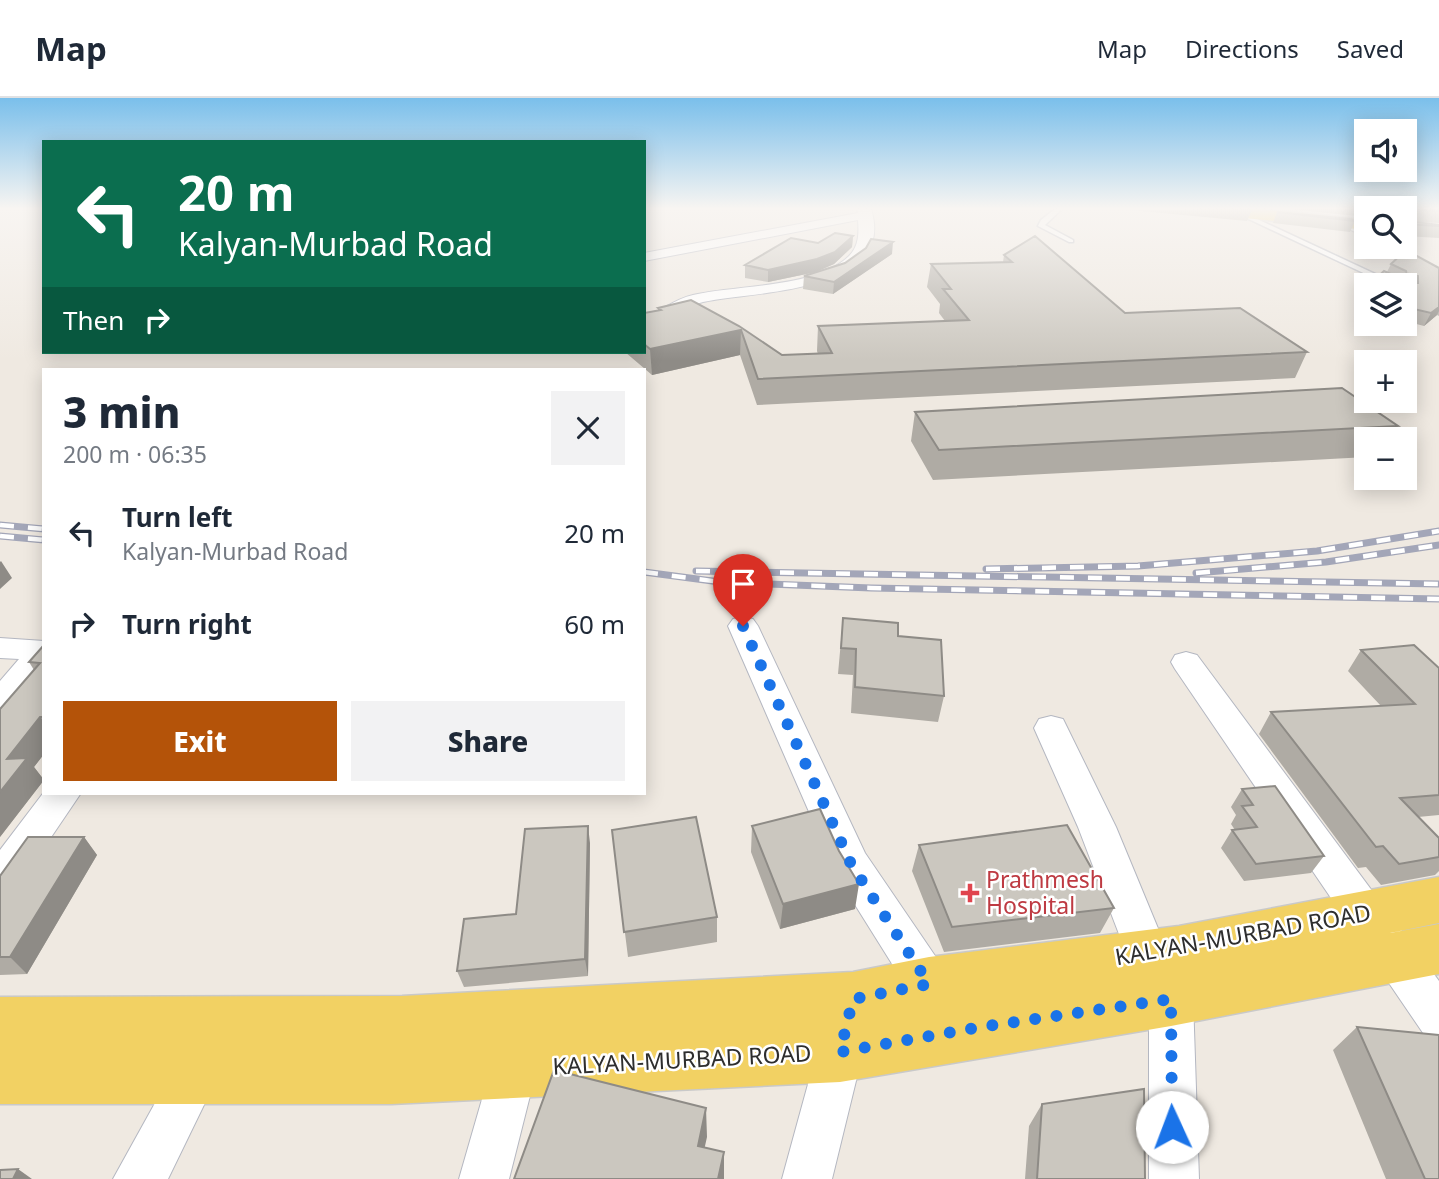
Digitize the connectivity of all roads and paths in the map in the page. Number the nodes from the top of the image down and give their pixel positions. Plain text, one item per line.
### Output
1 (850, 259) edge
2 (1341, 259) edge
3 (1410, 259) edge
4 (1370, 273) edge
5 (1439, 276) edge
6 (646, 322) edge
7 (743, 626) dead end
8 (0, 648) edge
9 (42, 651) edge
10 (42, 653) edge
11 (1186, 662) dead end
12 (0, 702) edge
13 (1051, 728) dead end
14 (62, 795) edge
15 (0, 880) edge
16 (1439, 900) edge
17 (1401, 939) edge
18 (1159, 977) junction
19 (929, 984) junction
20 (1439, 1018) edge
21 (0, 1026) edge
22 (846, 1026) junction
23 (513, 1068) junction
24 (0, 1074) edge
25 (196, 1074) junction
26 (138, 1179) edge
27 (484, 1179) edge
28 (807, 1179) edge
29 (1174, 1179) edge

1 - 6 street
2 - 4 lane
3 - 5 street
7 - 19 street
8 - 9 street
10 - 12 street
11 - 17 street
13 - 18 street
14 - 15 street
16 - 17 main road, KALYAN-MURBAD ROAD
17 - 18 main road, KALYAN-MURBAD ROAD
17 - 20 street
18 - 19 main road, KALYAN-MURBAD ROAD
18 - 22 main road, KALYAN-MURBAD ROAD
18 - 29 street
19 - 22 main road, KALYAN-MURBAD ROAD
21 - 22 main road, KALYAN-MURBAD ROAD
22 - 23 main road, KALYAN-MURBAD ROAD
22 - 28 street
23 - 25 main road, KALYAN-MURBAD ROAD
23 - 27 street
24 - 25 main road, KALYAN-MURBAD ROAD
25 - 26 street

